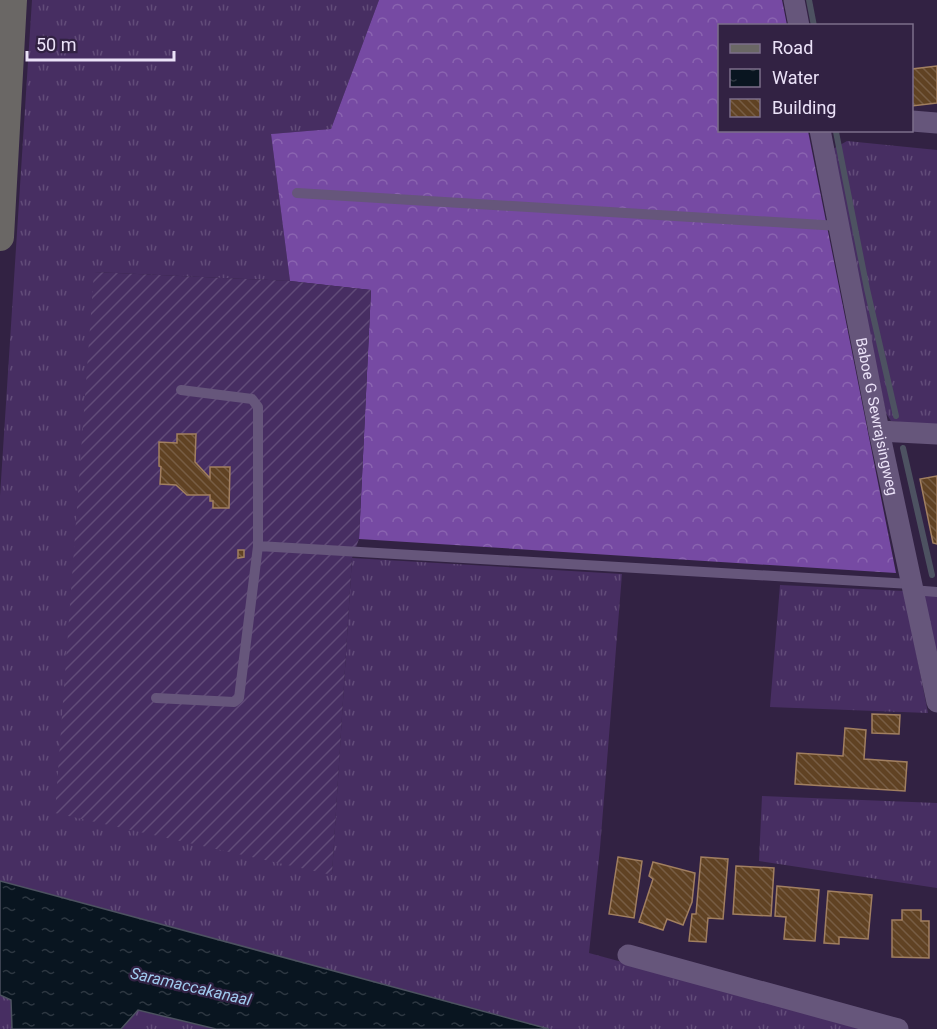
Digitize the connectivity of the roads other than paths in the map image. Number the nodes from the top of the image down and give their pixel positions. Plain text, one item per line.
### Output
1 (13, 0) edge
2 (794, 0) edge
3 (799, 24) edge
4 (913, 121) edge
5 (937, 123) edge
6 (820, 132) edge
7 (297, 193) dead end
8 (839, 226) junction
9 (0, 237) edge
10 (181, 390) dead end
11 (879, 431) junction
12 (937, 434) edge
13 (258, 546) junction
14 (912, 587) junction
15 (937, 592) edge
16 (156, 698) dead end
17 (937, 702) edge
18 (628, 955) dead end
19 (898, 1029) edge

1 - 9 street
2 - 3 street
4 - 5 street
6 - 8 street, Baboe G Sewrajsingweg
7 - 8 lane
8 - 11 street, Baboe G Sewrajsingweg
10 - 13 lane
11 - 12 street
11 - 14 street, Baboe G Sewrajsingweg
13 - 14 lane
13 - 16 lane
14 - 15 lane
14 - 17 street, Baboe G Sewrajsingweg
18 - 19 street

